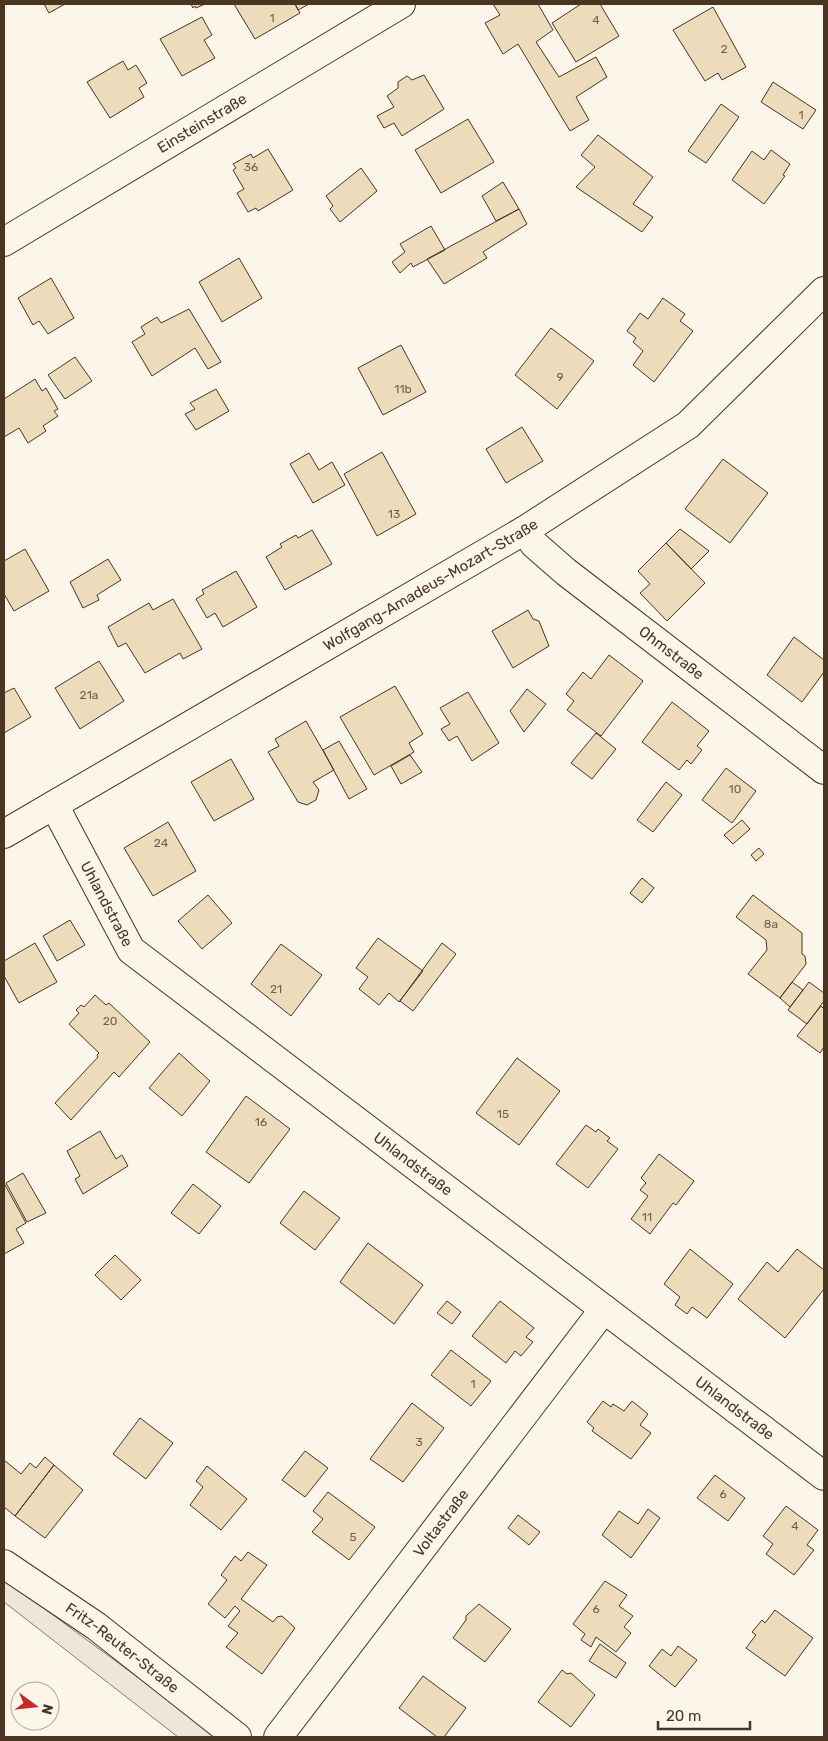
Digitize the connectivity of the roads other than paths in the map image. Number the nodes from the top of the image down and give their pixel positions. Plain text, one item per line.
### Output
1 (402, 4) edge
2 (4, 242) edge
3 (824, 291) edge
4 (525, 530) junction
5 (824, 770) edge
6 (54, 805) junction
7 (4, 834) edge
8 (604, 1309) junction
9 (824, 1476) edge
10 (4, 1564) edge
11 (237, 1737) edge
12 (278, 1737) edge

1 - 2 street, Einsteinstraße
3 - 4 street, Wolfgang-Amadeus-Mozart-Straße
4 - 5 street, Ohmstraße
4 - 6 street, Wolfgang-Amadeus-Mozart-Straße
6 - 7 street, Wolfgang-Amadeus-Mozart-Straße
6 - 8 street, Uhlandstraße
8 - 9 street, Uhlandstraße
8 - 12 street, Voltastraße
10 - 11 street, Fritz-Reuter-Straße

